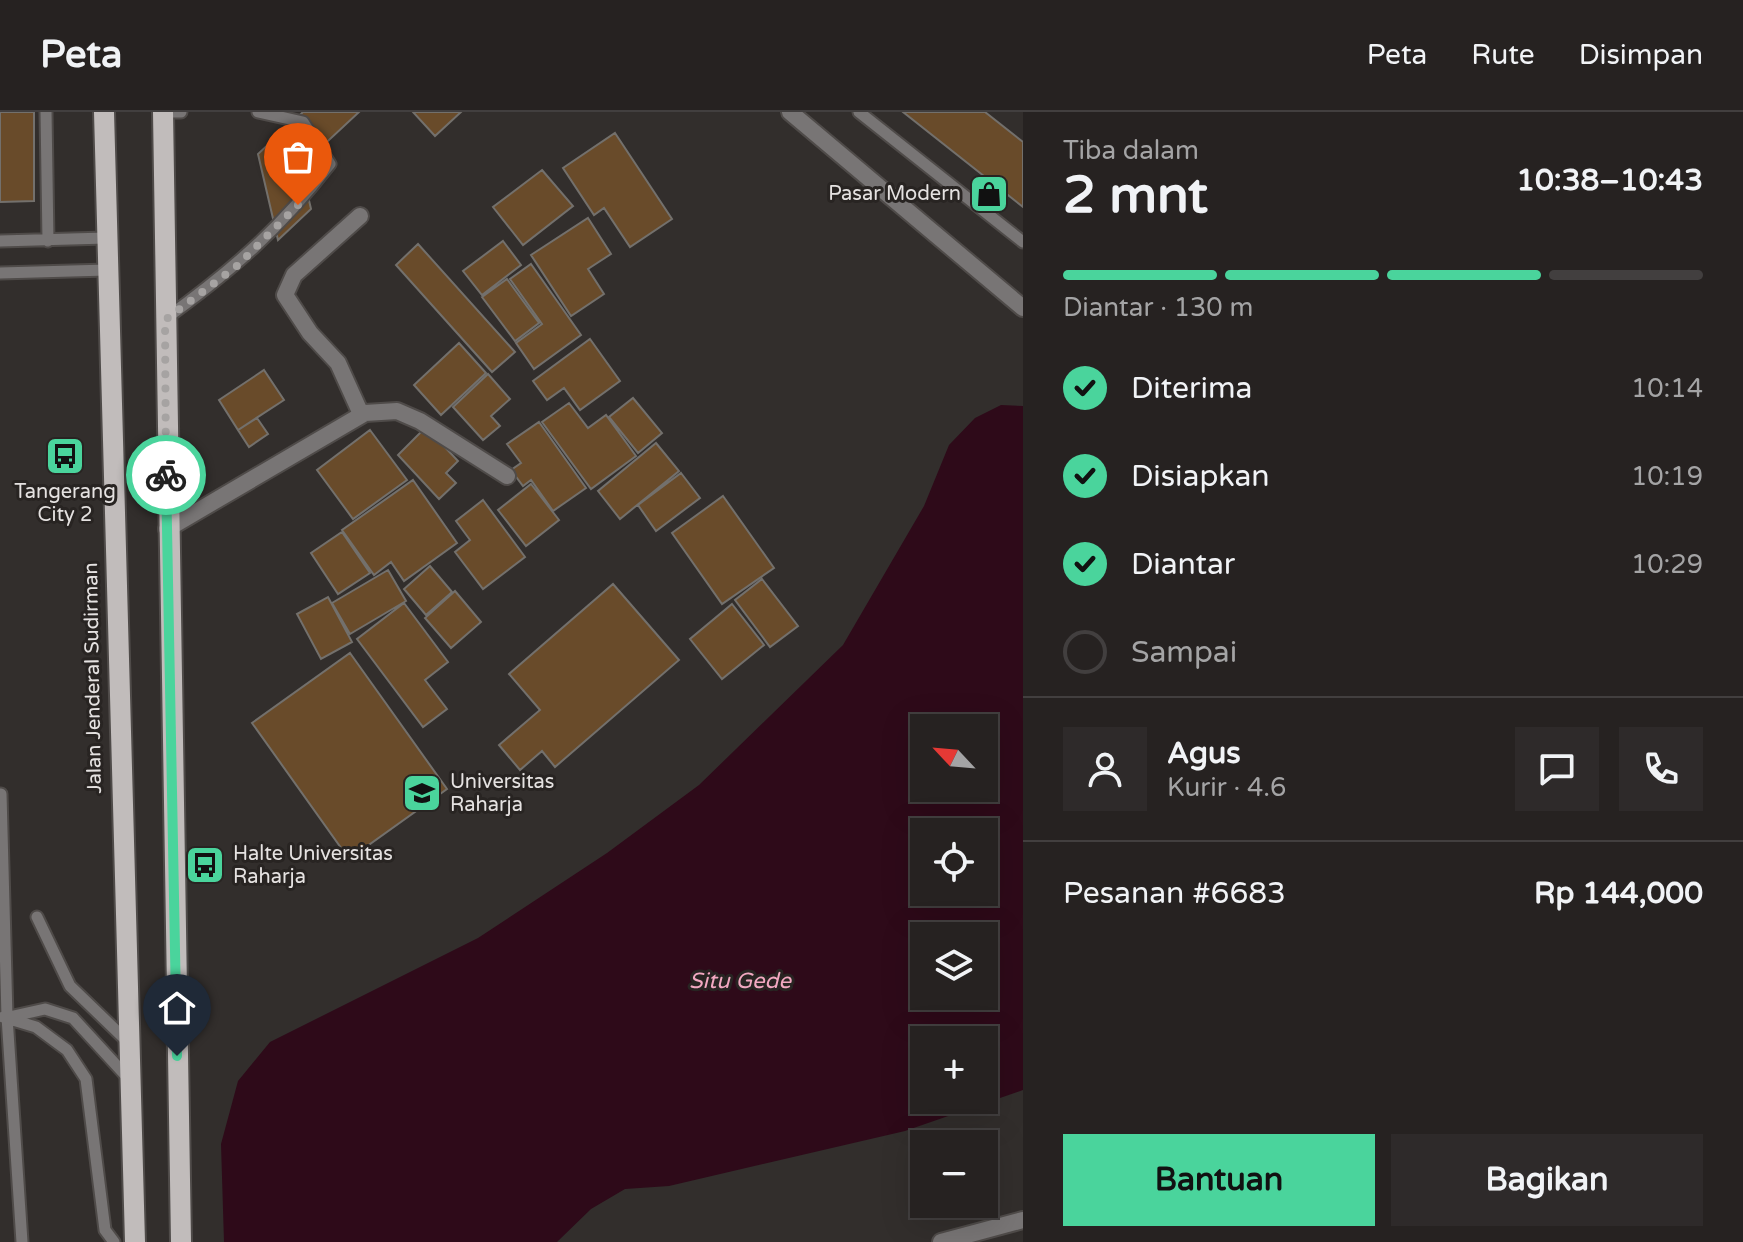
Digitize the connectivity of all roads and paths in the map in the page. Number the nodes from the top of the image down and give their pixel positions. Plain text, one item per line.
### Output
1 (46, 112) edge
2 (104, 112) edge
3 (163, 112) edge
4 (181, 112) edge
5 (258, 112) edge
6 (790, 112) edge
7 (859, 112) edge
8 (360, 216) dead end
9 (106, 238) junction
10 (0, 241) edge
11 (48, 241) junction
12 (1023, 242) edge
13 (107, 270) junction
14 (0, 273) edge
15 (1023, 308) edge
16 (165, 320) junction
17 (361, 414) junction
18 (507, 476) dead end
19 (167, 529) junction
20 (1, 794) edge
21 (37, 917) dead end
22 (2, 1017) edge
23 (127, 1041) junction
24 (129, 1079) junction
25 (1023, 1220) edge
26 (22, 1242) edge
27 (114, 1242) edge
28 (135, 1242) edge
29 (181, 1242) edge
30 (941, 1242) edge

1 - 11 lane
2 - 9 main road, Jalan Jenderal Sudirman
3 - 4 lane
3 - 16 main road
5 - 16 lane
6 - 15 street
7 - 12 lane
8 - 17 street
9 - 11 lane
9 - 13 main road, Jalan Jenderal Sudirman
10 - 11 lane
13 - 14 lane
13 - 23 main road, Jalan Jenderal Sudirman
16 - 19 main road
17 - 18 street
17 - 19 street
19 - 29 main road
20 - 22 lane
21 - 23 lane
22 - 24 lane
22 - 26 lane
22 - 27 lane
23 - 24 main road, Jalan Jenderal Sudirman
24 - 28 main road, Jalan Jenderal Sudirman
25 - 30 street

